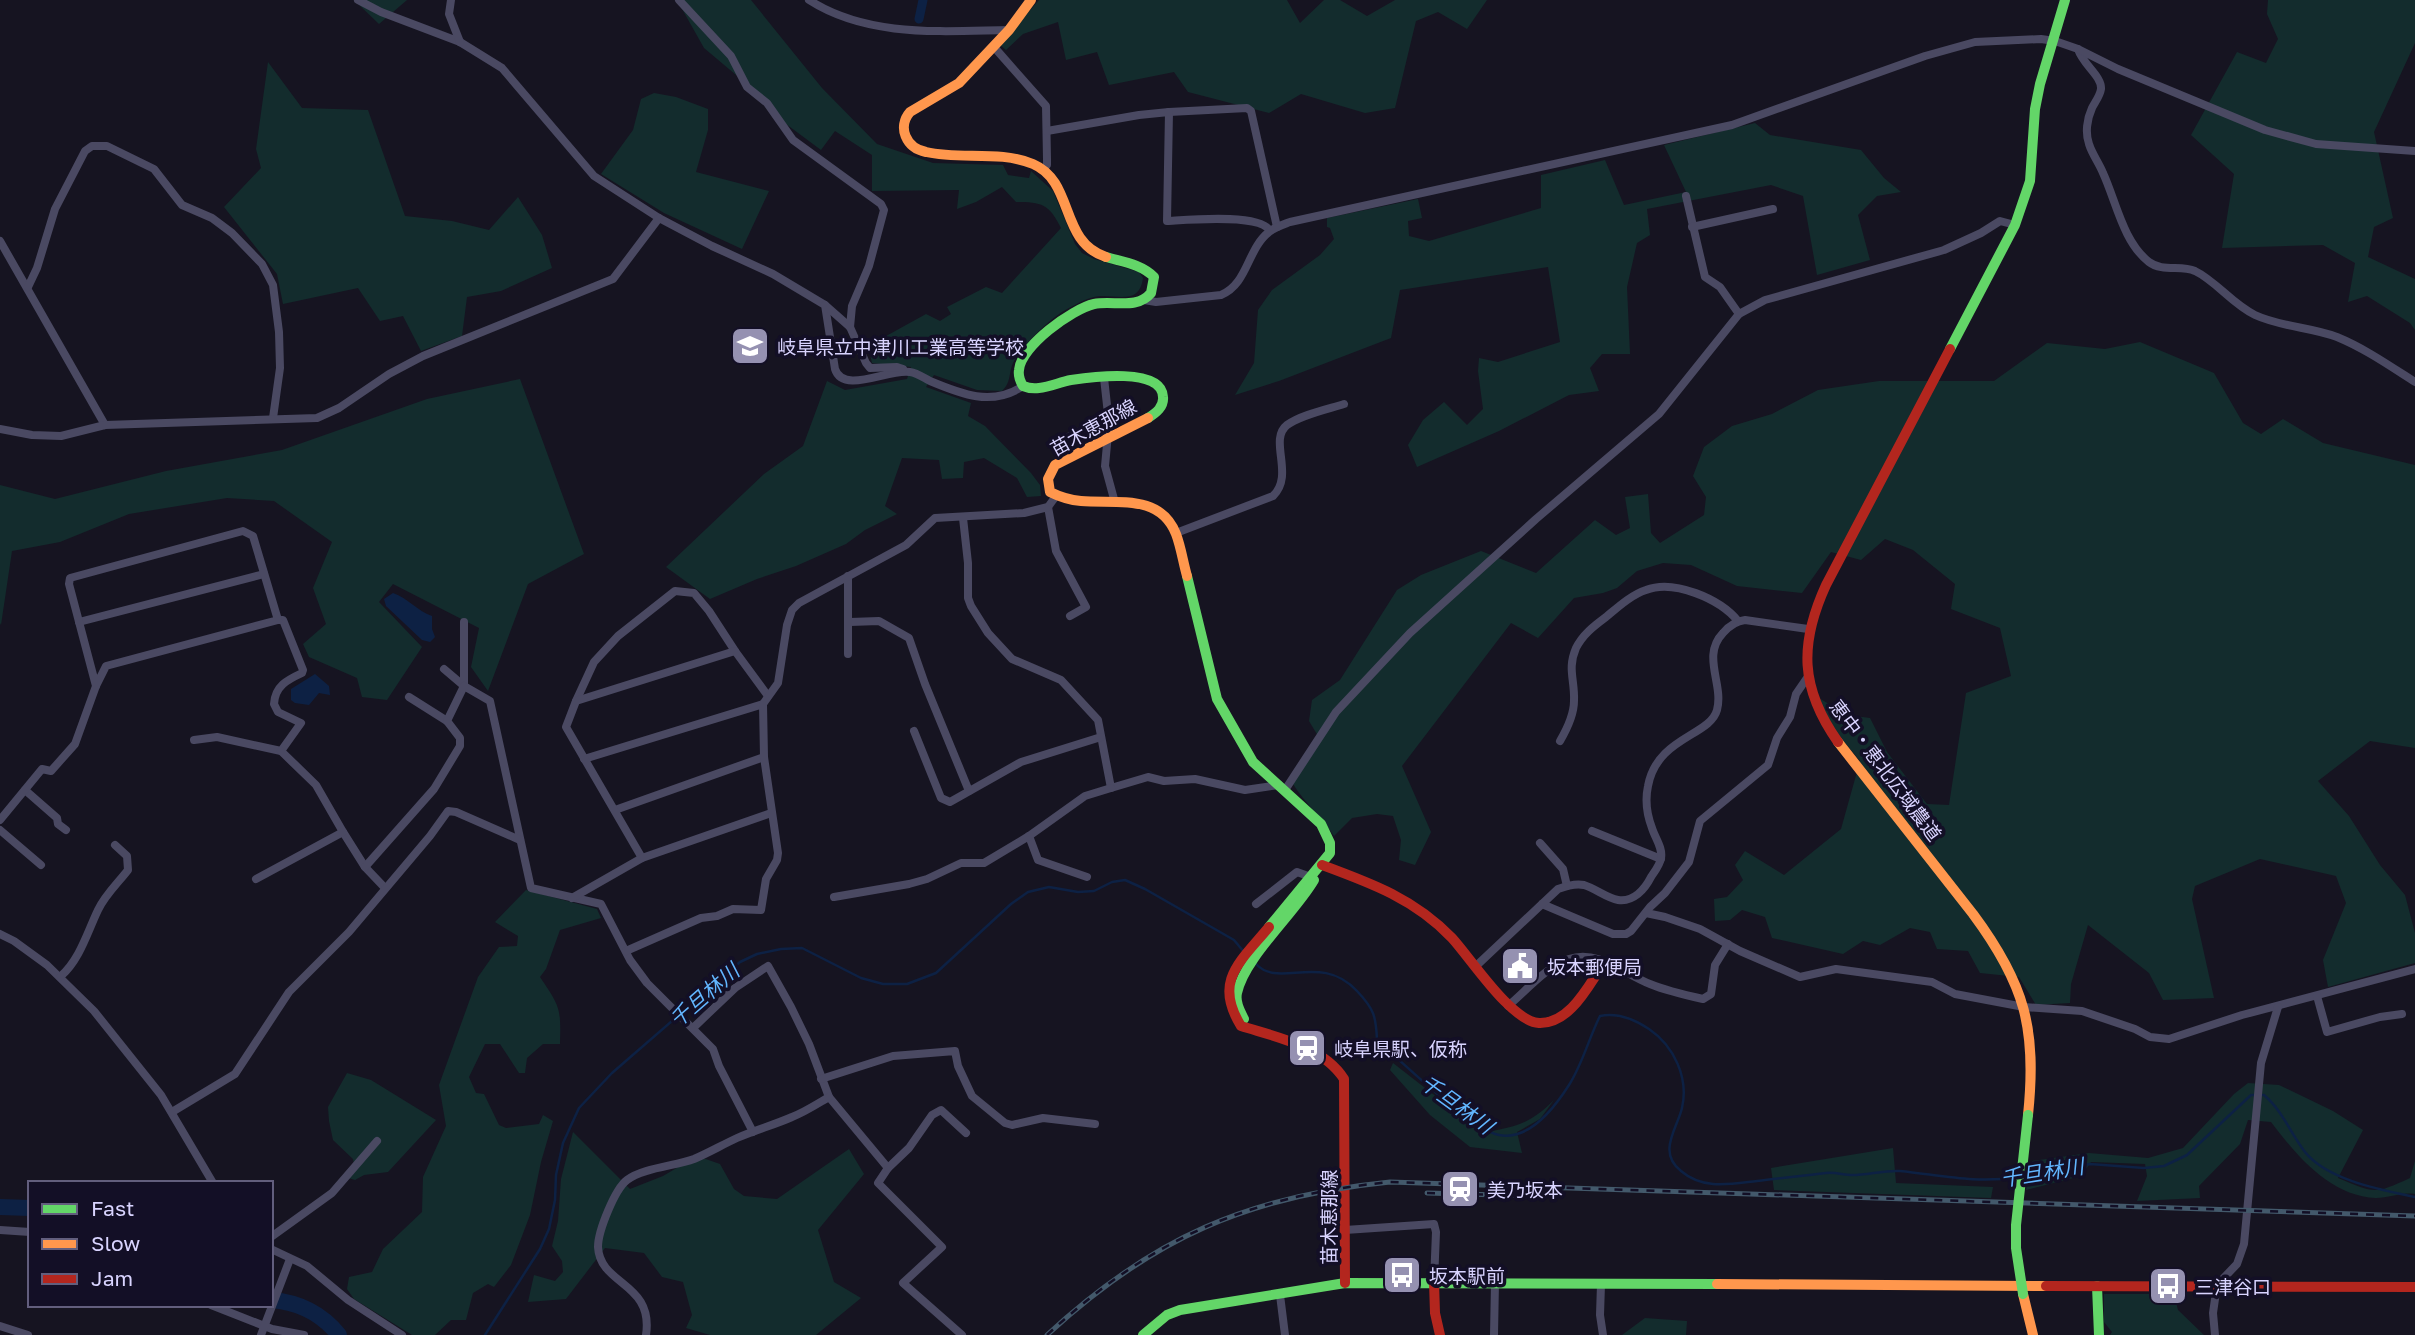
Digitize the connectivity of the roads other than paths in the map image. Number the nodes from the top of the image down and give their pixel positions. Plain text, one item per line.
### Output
1 (358, 0) edge
2 (451, 0) edge
3 (679, 0) edge
4 (809, 0) edge
5 (1031, 0) edge
6 (2065, 0) edge
7 (1009, 30) junction
8 (2055, 41) junction
9 (460, 42) junction
10 (994, 47) junction
11 (2078, 49) junction
12 (1170, 112) junction
13 (1047, 131) junction
14 (2415, 151) edge
15 (1043, 169) junction
16 (1686, 196) dead end
17 (1773, 209) dead end
18 (659, 218) junction
19 (2015, 225) junction
20 (1692, 227) junction
21 (1273, 229) junction
22 (0, 241) edge
23 (28, 287) junction
24 (1144, 300) junction
25 (825, 305) junction
26 (1740, 314) junction
27 (850, 327) junction
28 (910, 372) junction
29 (1104, 378) junction
30 (2415, 382) edge
31 (1023, 386) junction
32 (1344, 404) dead end
33 (272, 418) junction
34 (1109, 423) junction
35 (105, 425) junction
36 (0, 429) edge
37 (1109, 437) junction
38 (1062, 440) dead end
39 (1056, 496) junction
40 (1114, 499) junction
41 (1048, 507) junction
42 (962, 518) junction
43 (1176, 533) junction
44 (264, 574) junction
45 (848, 576) junction
46 (1070, 616) dead end
47 (278, 620) junction
48 (1738, 621) junction
49 (79, 622) junction
50 (464, 622) dead end
51 (850, 622) junction
52 (1808, 629) junction
53 (735, 651) junction
54 (848, 654) dead end
55 (444, 669) dead end
56 (1807, 678) junction
57 (96, 686) junction
58 (464, 686) junction
59 (409, 697) dead end
60 (765, 700) junction
61 (576, 701) junction
62 (447, 721) junction
63 (914, 731) dead end
64 (1101, 737) junction
65 (194, 740) dead end
66 (1560, 741) dead end
67 (281, 751) junction
68 (764, 757) junction
69 (583, 759) junction
70 (1111, 788) junction
71 (1282, 788) junction
72 (25, 790) junction
73 (969, 791) junction
74 (3, 810) edge
75 (615, 810) junction
76 (771, 813) junction
77 (0, 820) edge
78 (0, 830) edge
79 (66, 830) dead end
80 (1592, 831) dead end
81 (343, 832) junction
82 (1029, 836) junction
83 (520, 840) junction
84 (1540, 843) dead end
85 (115, 845) dead end
86 (642, 858) junction
87 (1661, 859) junction
88 (41, 865) dead end
89 (1322, 865) junction
90 (365, 867) junction
91 (1087, 877) dead end
92 (1311, 877) junction
93 (256, 879) dead end
94 (1567, 886) junction
95 (385, 888) junction
96 (834, 897) dead end
97 (572, 898) junction
98 (1255, 904) dead end
99 (1542, 904) junction
100 (1646, 913) junction
101 (0, 934) edge
102 (1266, 938) junction
103 (1728, 944) junction
104 (626, 951) junction
105 (1475, 967) junction
106 (2415, 969) edge
107 (1598, 972) dead end
108 (61, 976) junction
109 (2317, 996) junction
110 (1508, 1006) junction
111 (2024, 1007) junction
112 (2278, 1007) junction
113 (2402, 1014) dead end
114 (691, 1026) junction
115 (821, 1079) junction
116 (829, 1097) junction
117 (172, 1112) junction
118 (1095, 1125) dead end
119 (753, 1132) junction
120 (965, 1133) dead end
121 (377, 1141) dead end
122 (888, 1168) junction
123 (212, 1181) edge
124 (0, 1230) edge
125 (1345, 1230) junction
126 (28, 1232) edge
127 (273, 1236) edge
128 (273, 1251) edge
129 (290, 1259) junction
130 (1434, 1282) junction
131 (1495, 1282) junction
132 (1345, 1283) junction
133 (1601, 1284) junction
134 (2217, 1285) junction
135 (2097, 1286) junction
136 (2415, 1287) edge
137 (1280, 1295) junction
138 (273, 1303) edge
139 (218, 1307) edge
140 (272, 1307) edge
141 (267, 1322) junction
142 (0, 1326) edge
143 (28, 1335) edge
144 (261, 1335) edge
145 (304, 1335) edge
146 (402, 1335) edge
147 (646, 1335) edge
148 (962, 1335) edge
149 (1143, 1335) edge
150 (1285, 1335) edge
151 (1440, 1335) edge
152 (1494, 1335) edge
153 (1603, 1335) edge
154 (2033, 1335) edge
155 (2099, 1335) edge
156 (2215, 1335) edge

1 - 9 street
2 - 9 street
3 - 27 street
4 - 7 street
5 - 7 street
6 - 8 street, 恵中・恵北広域農道
7 - 10 street
8 - 11 street
8 - 19 street, 恵中・恵北広域農道
8 - 21 street
9 - 18 street
10 - 13 street
10 - 15 street
11 - 14 street
11 - 30 street
12 - 13 street
12 - 21 street
12 - 21 street
13 - 15 street
15 - 24 street
16 - 20 street
17 - 20 street
18 - 25 street
18 - 33 street
19 - 26 street
19 - 52 street, 恵中・恵北広域農道
20 - 26 street
21 - 24 street
22 - 23 street
23 - 33 street
23 - 35 street
24 - 31 street
25 - 27 street
25 - 28 street
26 - 71 street
27 - 28 street
28 - 31 street
29 - 31 street, 苗木恵那線
29 - 34 street
29 - 37 street, 苗木恵那線
32 - 43 street
33 - 35 street
34 - 37 street
34 - 38 street
35 - 36 street
37 - 39 street, 苗木恵那線
37 - 40 street
39 - 40 street, 苗木恵那線
39 - 41 street
40 - 43 street, 苗木恵那線
41 - 42 street
41 - 46 street
42 - 45 street
42 - 64 street
43 - 71 street, 苗木恵那線
44 - 47 street
44 - 49 street
44 - 49 street
45 - 51 street
45 - 60 street
47 - 57 street
47 - 67 street
48 - 52 street
48 - 66 street
48 - 87 street
49 - 57 street
50 - 58 street
51 - 54 street
51 - 73 street
52 - 56 street, 恵中・恵北広域農道
53 - 60 street
53 - 61 street
53 - 61 street
55 - 58 street
56 - 100 street
56 - 111 street, 恵中・恵北広域農道
57 - 72 street
58 - 62 street
58 - 83 street
59 - 62 street
60 - 68 street
60 - 69 street
61 - 69 street
62 - 90 street
63 - 73 street
64 - 70 street
64 - 73 street
65 - 67 street
67 - 81 street
68 - 75 street
68 - 76 street
69 - 75 street
70 - 71 street
70 - 82 street
71 - 89 street, 苗木恵那線
72 - 74 street
72 - 79 street
74 - 77 street
75 - 86 street
76 - 86 street
76 - 104 street
78 - 88 street
80 - 87 street
81 - 90 street
81 - 93 street
82 - 91 street
82 - 96 street
83 - 95 street
83 - 97 street
84 - 94 street
85 - 108 street
86 - 97 street
87 - 94 street
89 - 92 street, 苗木恵那線
89 - 102 street, 苗木恵那線
89 - 105 street
90 - 95 street
92 - 98 street
92 - 102 street, 苗木恵那線
94 - 99 street
95 - 117 street
97 - 104 street
99 - 100 street
99 - 105 street
100 - 103 street
101 - 108 street
102 - 125 street, 苗木恵那線
103 - 110 street
103 - 111 street
104 - 114 street
105 - 110 street
106 - 109 street
107 - 110 street
108 - 117 street
109 - 112 street
109 - 113 street
111 - 112 street
111 - 154 street, 恵中・恵北広域農道, bridge
112 - 134 street
114 - 115 street
114 - 119 street
115 - 116 street
115 - 118 street
116 - 119 street
116 - 122 street
117 - 123 street
119 - 147 street
120 - 122 street
121 - 127 street
122 - 148 street
124 - 126 street
125 - 130 street
125 - 132 street, 苗木恵那線
128 - 129 street
129 - 138 street
129 - 146 street
130 - 131 street
130 - 132 street
130 - 151 street
131 - 133 street
131 - 152 street
132 - 137 street, 苗木恵那線
133 - 135 street
133 - 153 street
134 - 135 street
134 - 136 street
134 - 156 street
135 - 155 street
137 - 149 street, 苗木恵那線
137 - 150 street
139 - 141 street
140 - 141 street
141 - 144 street
141 - 145 street
142 - 143 street

